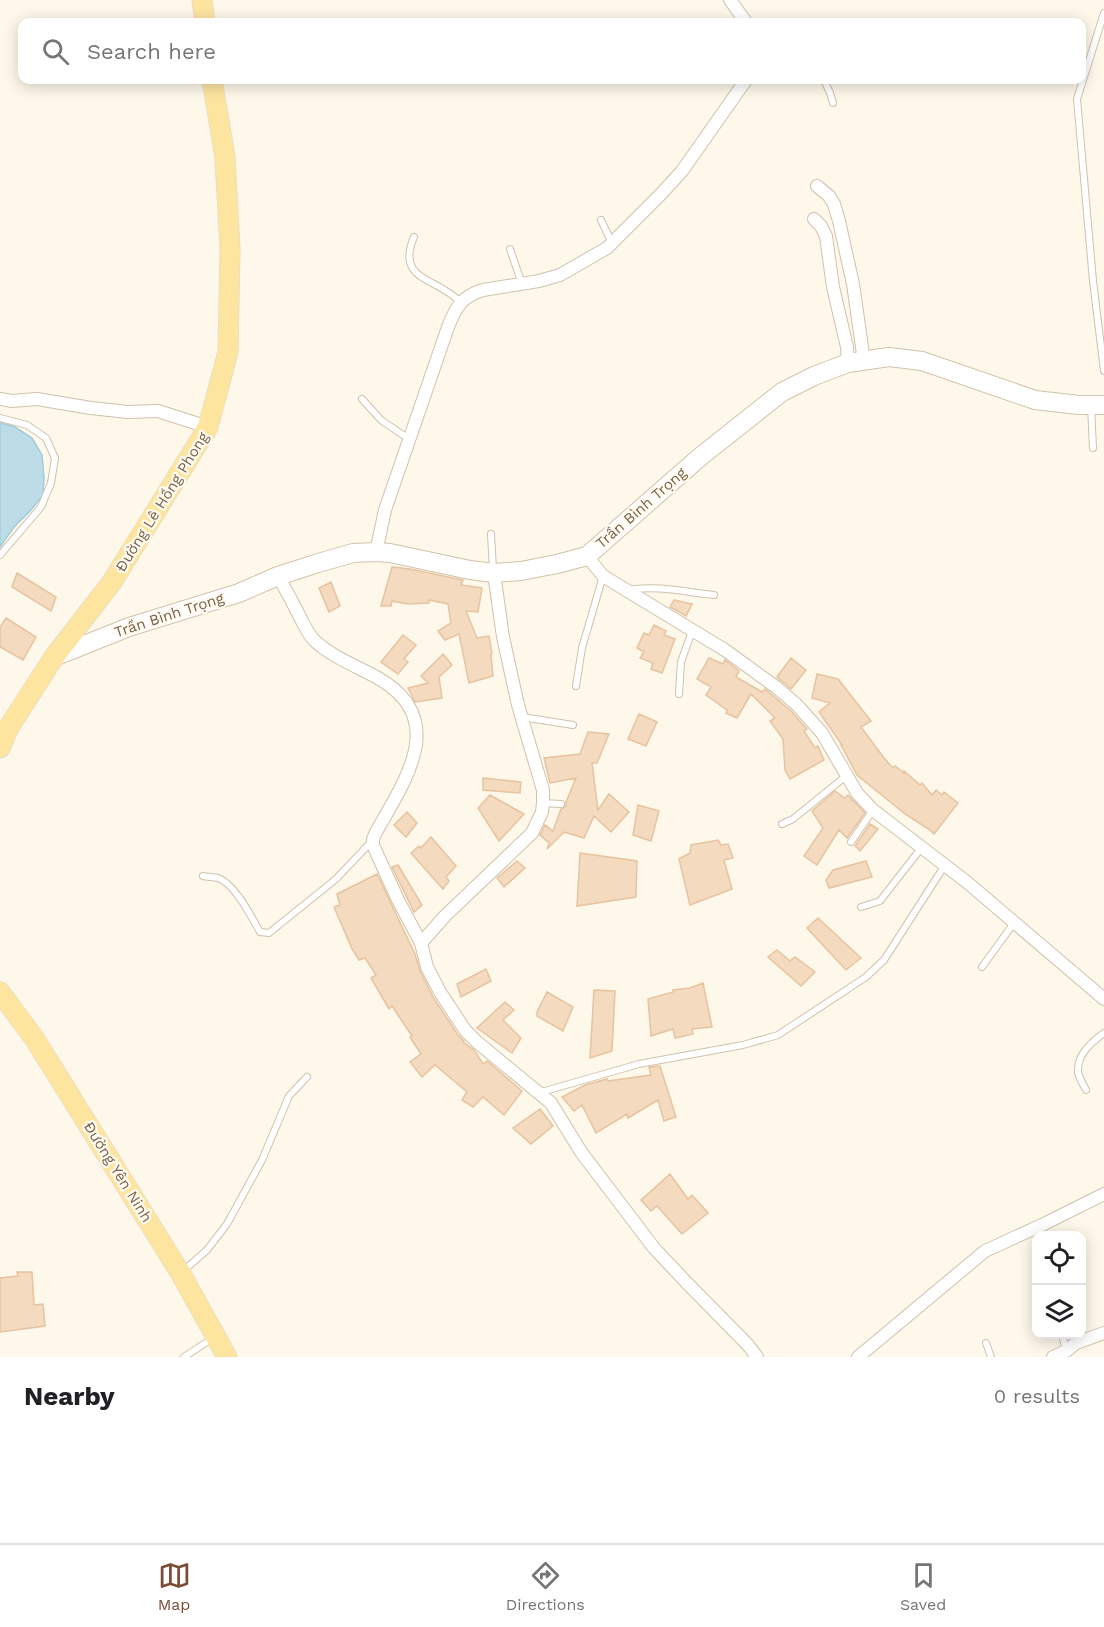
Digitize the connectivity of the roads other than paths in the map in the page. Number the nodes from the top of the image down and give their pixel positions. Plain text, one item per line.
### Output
1 (202, 0) edge
2 (730, 0) edge
3 (1104, 14) edge
4 (204, 18) edge
5 (744, 18) edge
6 (1086, 71) edge
7 (213, 84) edge
8 (743, 84) edge
9 (826, 84) edge
10 (1082, 84) edge
11 (832, 103) dead end
12 (817, 186) dead end
13 (814, 219) dead end
14 (601, 220) dead end
15 (414, 237) dead end
16 (612, 243) junction
17 (510, 249) dead end
18 (522, 284) junction
19 (460, 302) junction
20 (856, 362) junction
21 (1104, 371) edge
22 (0, 399) edge
23 (362, 399) dead end
24 (1098, 405) edge
25 (0, 418) edge
26 (208, 427) junction
27 (410, 440) junction
28 (1093, 448) dead end
29 (491, 534) dead end
30 (376, 552) junction
31 (0, 555) edge
32 (587, 556) junction
33 (494, 573) junction
34 (278, 576) junction
35 (603, 576) junction
36 (627, 590) junction
37 (714, 595) dead end
38 (693, 630) junction
39 (54, 657) junction
40 (576, 686) dead end
41 (679, 694) dead end
42 (522, 717) junction
43 (573, 725) dead end
44 (0, 748) edge
45 (847, 776) junction
46 (543, 803) junction
47 (561, 804) dead end
48 (873, 810) junction
49 (782, 824) dead end
50 (373, 839) junction
51 (850, 842) dead end
52 (922, 846) junction
53 (945, 864) junction
54 (203, 876) dead end
55 (861, 907) dead end
56 (1015, 923) junction
57 (421, 944) junction
58 (982, 967) dead end
59 (0, 992) edge
60 (1102, 993) edge
61 (1104, 1033) edge
62 (308, 1077) dead end
63 (1086, 1090) dead end
64 (538, 1092) junction
65 (1104, 1194) edge
66 (181, 1274) junction
67 (1104, 1333) edge
68 (216, 1336) junction
69 (1063, 1339) edge
70 (986, 1343) dead end
71 (1066, 1351) junction
72 (184, 1357) edge
73 (227, 1357) edge
74 (757, 1357) edge
75 (858, 1357) edge
76 (991, 1357) edge
77 (1053, 1357) edge

1 - 4 main road
2 - 5 street
3 - 6 lane
7 - 26 main road, Đường Lê Hồng Phong
8 - 16 street
9 - 11 lane
10 - 21 lane
12 - 20 street
13 - 20 street
14 - 16 lane
15 - 19 lane
16 - 18 street
17 - 18 lane
18 - 19 street
19 - 27 street
20 - 24 street, Trần Bình Trọng
20 - 32 street, Trần Bình Trọng
22 - 26 street
23 - 27 lane
24 - 28 lane
25 - 31 lane
26 - 39 main road, Đường Lê Hồng Phong
27 - 30 street
29 - 33 lane
30 - 33 street, Trần Bình Trọng
30 - 34 street, Trần Bình Trọng
32 - 33 street, Trần Bình Trọng
32 - 35 street
33 - 42 street
34 - 39 street, Trần Bình Trọng
34 - 50 street
35 - 36 street
35 - 40 lane
36 - 37 lane
36 - 38 street
38 - 41 lane
38 - 45 street
39 - 44 main road, Đường Lê Hồng Phong
42 - 43 lane
42 - 46 street
45 - 48 street
45 - 49 lane
46 - 47 lane
46 - 57 street
48 - 51 lane
48 - 52 street
50 - 54 lane
50 - 57 street
52 - 53 street
52 - 55 lane
53 - 56 street
53 - 64 lane
56 - 58 lane
56 - 60 street
57 - 64 street
59 - 66 main road, Đường Yên Ninh
61 - 63 lane
62 - 66 lane
64 - 74 street
65 - 75 street
66 - 68 main road, Đường Yên Ninh
67 - 71 street
68 - 72 lane
68 - 73 main road, Đường Yên Ninh
69 - 71 lane
70 - 76 lane
71 - 77 street

